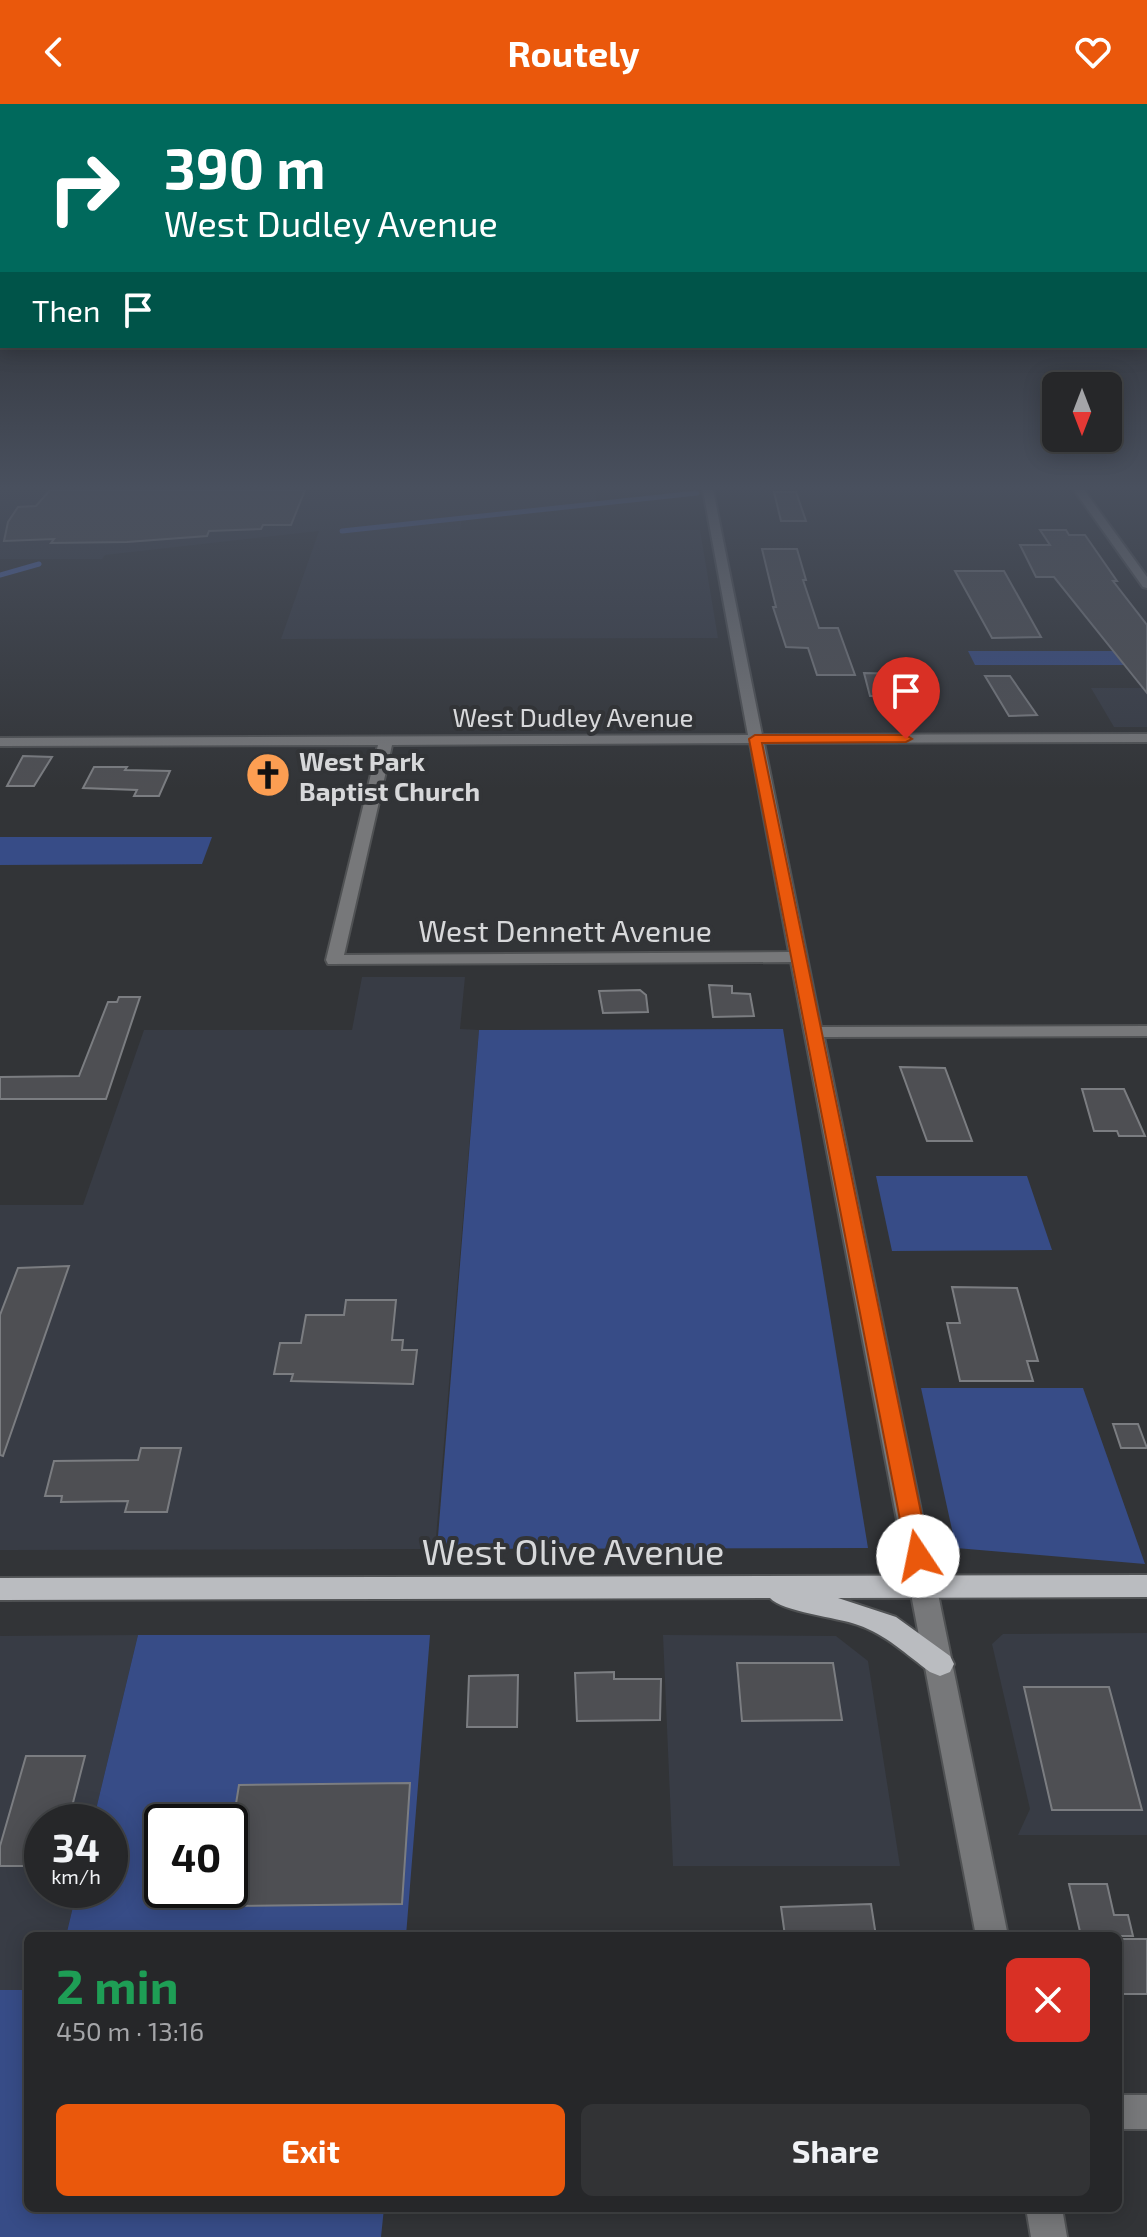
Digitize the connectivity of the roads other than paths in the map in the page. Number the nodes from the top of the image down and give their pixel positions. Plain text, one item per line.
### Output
1 (727, 590) edge
2 (1147, 738) edge
3 (755, 739) junction
4 (386, 740) junction
5 (0, 742) edge
6 (797, 957) junction
7 (1147, 1031) edge
8 (812, 1032) junction
9 (750, 1586) junction
10 (1147, 1586) edge
11 (925, 1587) junction
12 (0, 1589) edge
13 (940, 1664) junction
14 (991, 1932) edge
15 (1122, 2112) edge
16 (1147, 2112) edge
17 (1045, 2212) edge
18 (1049, 2237) edge

1 - 3 street
2 - 3 street, West Dudley Avenue
3 - 4 street, West Dudley Avenue
3 - 6 street
4 - 5 street, West Dudley Avenue
4 - 6 street, West Dennett Avenue
6 - 8 street
7 - 8 street
8 - 11 street
9 - 11 main road, West Olive Avenue
9 - 12 main road, West Olive Avenue
9 - 13 main road
10 - 11 main road, West Olive Avenue
11 - 13 street
13 - 14 street
15 - 16 street
17 - 18 street

